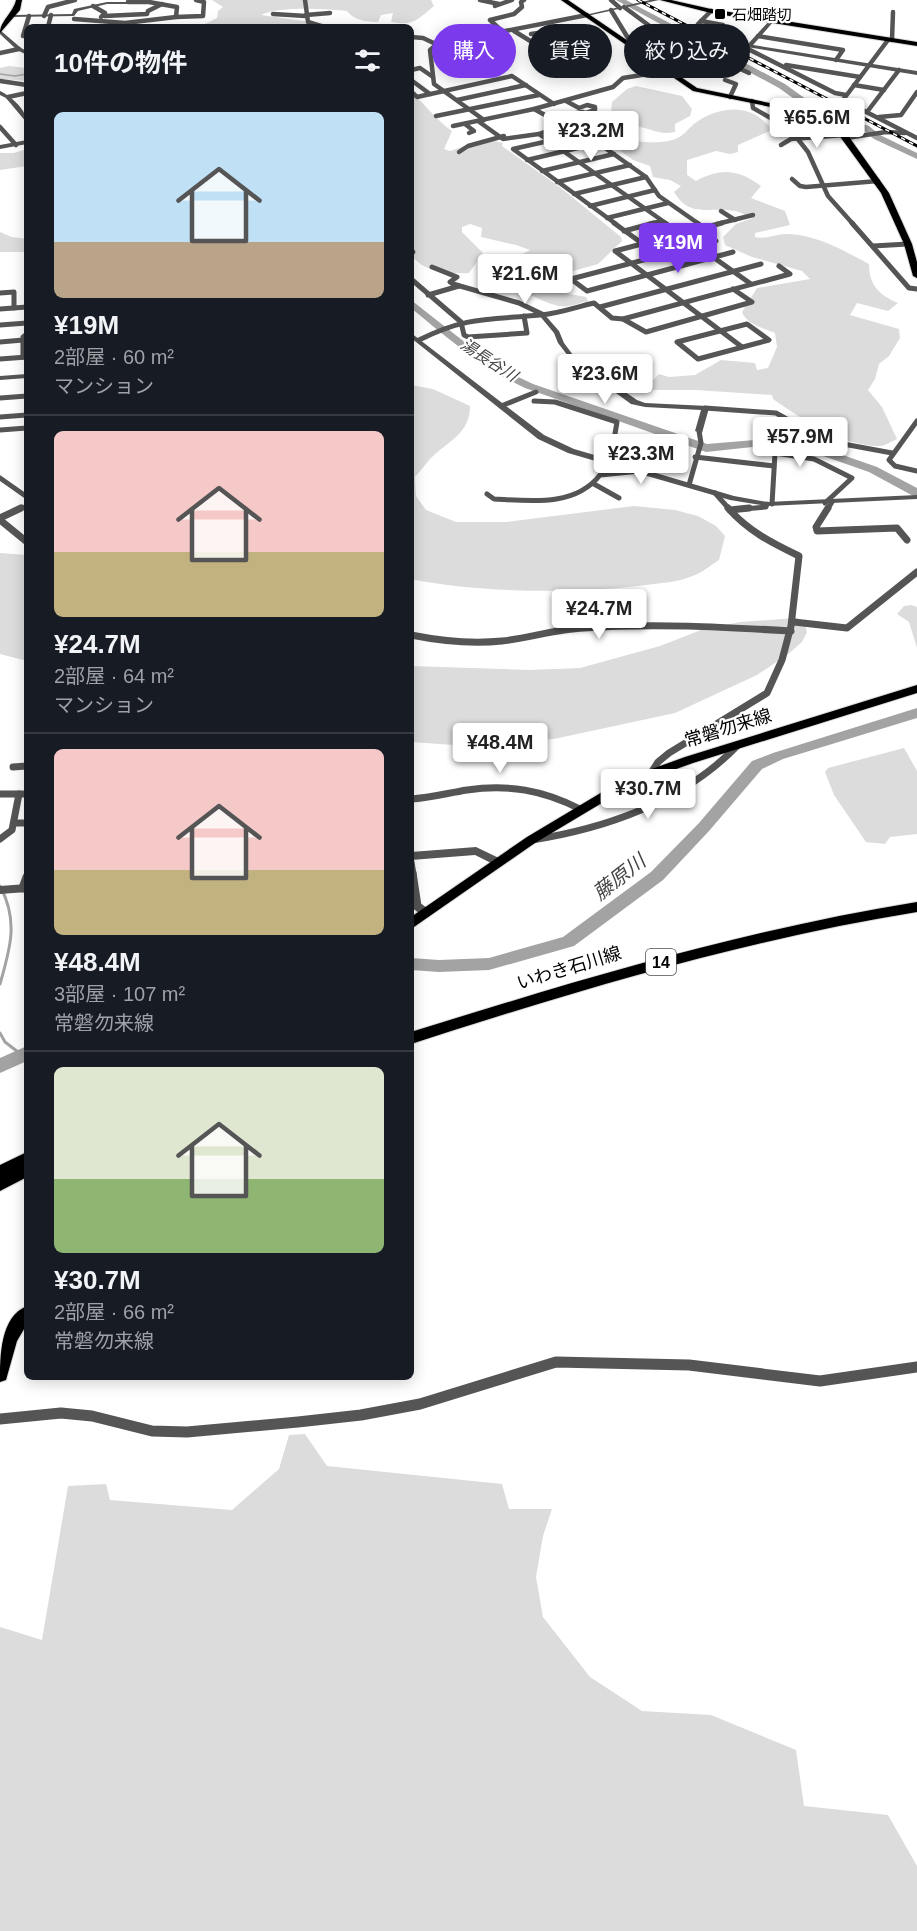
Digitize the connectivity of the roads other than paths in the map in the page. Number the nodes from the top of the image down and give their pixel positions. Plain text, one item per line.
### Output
1 (19, 0) edge
2 (75, 0) edge
3 (196, 0) edge
4 (304, 0) edge
5 (480, 0) edge
6 (512, 0) edge
7 (524, 0) edge
8 (564, 0) edge
9 (611, 0) edge
10 (657, 0) edge
11 (663, 0) edge
12 (128, 1) edge
13 (162, 4) junction
14 (93, 6) junction
15 (623, 8) junction
16 (611, 10) junction
17 (711, 11) junction
18 (893, 12) dead end
19 (148, 13) junction
20 (330, 13) dead end
21 (105, 14) junction
22 (273, 14) dead end
23 (51, 15) junction
24 (306, 15) junction
25 (586, 15) junction
26 (12, 16) junction
27 (29, 16) junction
28 (44, 16) junction
29 (74, 17) junction
30 (176, 17) junction
31 (563, 20) junction
32 (160, 21) junction
33 (700, 21) junction
34 (772, 21) junction
35 (90, 22) junction
36 (27, 24) edge
37 (49, 24) edge
38 (71, 24) edge
39 (97, 24) edge
40 (150, 24) edge
41 (310, 24) edge
42 (494, 24) edge
43 (568, 24) edge
44 (647, 24) edge
45 (698, 24) edge
46 (717, 24) edge
47 (525, 28) junction
48 (516, 30) edge
49 (0, 31) edge
50 (528, 31) edge
51 (624, 31) edge
52 (758, 36) junction
53 (414, 37) edge
54 (890, 40) junction
55 (624, 42) edge
56 (432, 43) edge
57 (917, 44) edge
58 (750, 45) edge
59 (750, 46) edge
60 (432, 48) edge
61 (19, 49) junction
62 (750, 50) edge
63 (24, 52) edge
64 (0, 53) edge
65 (836, 60) junction
66 (432, 64) edge
67 (777, 64) junction
68 (869, 65) junction
69 (414, 69) edge
70 (899, 70) junction
71 (917, 74) edge
72 (432, 76) edge
73 (860, 77) junction
74 (434, 78) edge
75 (624, 78) edge
76 (678, 78) edge
77 (725, 80) dead end
78 (0, 81) edge
79 (414, 82) edge
80 (24, 85) edge
81 (526, 85) junction
82 (854, 85) junction
83 (884, 90) junction
84 (444, 91) junction
85 (917, 92) edge
86 (0, 93) edge
87 (24, 94) edge
88 (414, 94) dead end
89 (430, 94) junction
90 (539, 94) junction
91 (846, 95) junction
92 (8, 97) junction
93 (730, 97) junction
94 (457, 100) junction
95 (566, 101) junction
96 (752, 101) junction
97 (554, 104) junction
98 (534, 109) junction
99 (470, 110) junction
100 (867, 112) junction
101 (586, 113) junction
102 (24, 114) edge
103 (436, 116) dead end
104 (552, 117) junction
105 (877, 117) junction
106 (481, 120) junction
107 (605, 121) dead end
108 (560, 123) junction
109 (465, 124) junction
110 (453, 126) dead end
111 (0, 127) edge
112 (2, 133) edge
113 (469, 134) dead end
114 (539, 134) junction
115 (910, 134) junction
116 (845, 136) junction
117 (917, 136) edge
118 (501, 137) junction
119 (798, 139) junction
120 (549, 141) junction
121 (24, 143) edge
122 (599, 143) junction
123 (16, 145) junction
124 (781, 145) dead end
125 (0, 147) edge
126 (563, 151) junction
127 (459, 152) dead end
128 (614, 154) junction
129 (527, 160) junction
130 (579, 162) junction
131 (630, 165) junction
132 (542, 171) junction
133 (595, 173) junction
134 (646, 177) junction
135 (792, 179) dead end
136 (557, 182) junction
137 (878, 182) junction
138 (611, 185) junction
139 (822, 187) junction
140 (655, 190) junction
141 (574, 194) junction
142 (628, 196) junction
143 (668, 203) junction
144 (590, 206) junction
145 (645, 209) junction
146 (721, 211) dead end
147 (753, 215) dead end
148 (607, 218) junction
149 (735, 220) junction
150 (662, 221) junction
151 (704, 228) junction
152 (624, 231) junction
153 (681, 234) junction
154 (716, 241) dead end
155 (643, 243) junction
156 (908, 244) junction
157 (697, 246) junction
158 (873, 246) junction
159 (733, 252) dead end
160 (714, 258) junction
161 (631, 263) junction
162 (761, 264) dead end
163 (779, 266) dead end
164 (432, 267) dead end
165 (734, 271) junction
166 (648, 275) junction
167 (917, 276) edge
168 (414, 282) edge
169 (751, 284) junction
170 (459, 286) junction
171 (734, 289) junction
172 (917, 289) edge
173 (666, 290) junction
174 (0, 293) edge
175 (428, 295) junction
176 (683, 302) junction
177 (24, 307) edge
178 (600, 307) junction
179 (14, 308) junction
180 (0, 309) edge
181 (543, 315) junction
182 (524, 316) junction
183 (702, 316) junction
184 (623, 319) junction
185 (461, 322) junction
186 (24, 323) edge
187 (0, 325) edge
188 (721, 331) junction
189 (24, 336) edge
190 (414, 337) edge
191 (23, 340) junction
192 (419, 340) junction
193 (0, 342) edge
194 (742, 347) junction
195 (24, 348) edge
196 (24, 357) edge
197 (0, 359) edge
198 (24, 376) edge
199 (0, 378) edge
200 (536, 392) dead end
201 (24, 396) edge
202 (0, 398) edge
203 (534, 401) dead end
204 (501, 406) junction
205 (705, 408) junction
206 (24, 415) edge
207 (0, 417) edge
208 (917, 421) edge
209 (24, 428) edge
210 (0, 430) edge
211 (699, 431) joint
212 (651, 443) dead end
213 (698, 450) junction
214 (892, 453) junction
215 (610, 463) junction
216 (774, 466) junction
217 (917, 471) edge
218 (643, 472) junction
219 (0, 478) edge
220 (594, 484) junction
221 (688, 485) junction
222 (715, 492) junction
223 (487, 494) dead end
224 (24, 495) edge
225 (916, 497) edge
226 (619, 498) dead end
227 (829, 502) junction
228 (770, 504) junction
229 (24, 507) edge
230 (729, 510) junction
231 (0, 519) edge
232 (24, 539) edge
233 (907, 540) dead end
234 (917, 572) edge
235 (794, 622) junction
236 (791, 631) junction
237 (414, 636) edge
238 (917, 689) edge
239 (738, 745) junction
240 (24, 766) edge
241 (14, 767) dead end
242 (651, 773) junction
243 (0, 794) edge
244 (23, 794) edge
245 (414, 799) edge
246 (580, 809) junction
247 (14, 823) junction
248 (24, 823) edge
249 (4, 834) edge
250 (0, 839) edge
251 (531, 840) junction
252 (414, 856) edge
253 (498, 862) junction
254 (414, 884) edge
255 (24, 888) edge
256 (2, 890) edge
257 (917, 898) edge
258 (917, 907) edge
259 (426, 913) junction
260 (414, 922) edge
261 (414, 1028) edge
262 (414, 1037) edge
263 (24, 1160) edge
264 (24, 1171) edge
265 (0, 1172) edge
266 (0, 1184) edge
267 (24, 1317) edge
268 (917, 1367) edge
269 (0, 1374) edge
270 (0, 1419) edge

1 - 26 main road
2 - 28 street
3 - 30 street
4 - 24 street
5 - 6 street
7 - 42 street
8 - 25 main road
9 - 15 street
10 - 15 street
11 - 17 main road
12 - 13 street
12 - 14 street
13 - 19 street
13 - 30 street
14 - 21 street
14 - 29 street
15 - 16 street
15 - 44 street
16 - 25 street
16 - 51 street
17 - 33 street
17 - 34 main road
18 - 54 street
19 - 21 street
19 - 32 street
20 - 24 street
21 - 35 street
22 - 24 street
23 - 28 street
23 - 29 street
23 - 37 street
24 - 41 street
25 - 31 street
25 - 55 main road
26 - 27 street
26 - 49 main road
27 - 28 street
27 - 36 street
29 - 35 street
29 - 38 street
30 - 32 street
31 - 43 street
31 - 47 street
32 - 40 street
33 - 45 street
33 - 46 street
34 - 52 street
34 - 54 main road
35 - 39 street
47 - 48 street
47 - 50 street
49 - 61 street
52 - 58 street
52 - 65 street
53 - 56 street
54 - 57 main road
54 - 68 street
59 - 65 street
60 - 66 street
61 - 63 street
61 - 64 street
62 - 67 street
65 - 68 street
67 - 73 street
67 - 91 street
68 - 70 street
68 - 73 street
69 - 72 street
70 - 71 street
70 - 83 street
73 - 82 street
74 - 84 street
75 - 95 street
76 - 93 main road
77 - 93 street
78 - 80 street
79 - 89 street
81 - 84 street
81 - 90 street
81 - 94 street
82 - 83 street
82 - 91 street
83 - 100 street
84 - 89 street
84 - 94 street
85 - 105 street
86 - 92 street
87 - 92 street
88 - 89 street
90 - 97 street
90 - 99 street
91 - 100 street
92 - 102 street
93 - 96 main road
94 - 99 street
95 - 97 street
95 - 101 street
96 - 116 main road
96 - 119 street
97 - 98 street
98 - 104 street
98 - 106 street
99 - 103 street
99 - 106 street
100 - 105 street
101 - 104 street
101 - 107 street
104 - 108 street
105 - 115 street
106 - 109 street
106 - 118 street
108 - 114 street
108 - 118 street
109 - 110 street
109 - 113 street
111 - 112 street
112 - 123 street
114 - 118 street
114 - 120 street
115 - 116 street
115 - 117 street
116 - 119 street
116 - 137 main road
118 - 127 street
119 - 124 street
119 - 139 street
120 - 122 street
120 - 126 street
120 - 129 street
121 - 123 street
122 - 126 street
122 - 128 street
123 - 125 street
126 - 129 street
126 - 130 street
128 - 130 street
128 - 131 street
129 - 132 street
130 - 132 street
130 - 133 street
131 - 133 street
131 - 134 street
132 - 136 street
133 - 136 street
133 - 138 street
134 - 138 street
134 - 140 street
135 - 139 street
136 - 141 street
137 - 139 street
137 - 156 main road
138 - 141 street
138 - 142 street
139 - 158 street
140 - 142 street
140 - 143 street
141 - 144 street
142 - 144 street
142 - 145 street
143 - 145 street
143 - 151 street
144 - 148 street
145 - 148 street
145 - 150 street
146 - 149 street
147 - 149 street
148 - 152 street
149 - 151 street
150 - 152 street
150 - 153 street
151 - 153 street
152 - 155 street
153 - 155 street
153 - 157 street
154 - 157 street
155 - 161 street
156 - 158 street
156 - 167 main road
157 - 160 street
157 - 161 street
158 - 172 street
159 - 160 street
160 - 165 street
160 - 166 street
161 - 166 street
161 - 166 street
162 - 165 street
163 - 169 street
164 - 170 street
165 - 169 street
165 - 173 street
166 - 173 street
168 - 175 street
169 - 171 street
170 - 175 street
170 - 181 street
171 - 176 street
171 - 183 street
173 - 176 street
173 - 178 street
174 - 179 street
175 - 185 street
176 - 183 street
176 - 184 street
177 - 179 street
178 - 181 street
178 - 184 street
179 - 180 street
181 - 182 street
181 - 205 street
182 - 185 street
182 - 185 street
183 - 184 street
183 - 188 street
185 - 192 street
186 - 187 street
188 - 194 street
188 - 194 street
188 - 194 street
189 - 191 street
190 - 192 street
191 - 193 street
191 - 195 street
192 - 204 street
196 - 197 street
198 - 199 street
200 - 204 street
201 - 202 street
203 - 215 street
204 - 215 street
205 - 211 street
205 - 214 street
206 - 207 street
208 - 214 street
209 - 210 street
211 - 213 street
212 - 218 street
213 - 216 street
213 - 221 street
214 - 217 street
215 - 218 street
216 - 227 street
216 - 228 street
218 - 220 street
218 - 221 street
219 - 224 street
220 - 223 street
220 - 226 street
221 - 222 street
222 - 228 street
222 - 230 street
225 - 227 street
227 - 228 street
227 - 233 street
228 - 230 street
229 - 231 street
230 - 235 street
231 - 232 street
234 - 235 street
235 - 236 street
236 - 237 street
236 - 242 street
238 - 239 main road, 常磐勿来線
239 - 242 main road, 常磐勿来線
239 - 251 street
240 - 241 street
242 - 246 main road, 常磐勿来線
243 - 244 street
244 - 247 street
245 - 246 street
246 - 251 main road, 常磐勿来線
247 - 248 street
247 - 249 street
249 - 250 street
251 - 253 main road, 常磐勿来線
252 - 253 street
253 - 259 main road, 常磐勿来線
254 - 259 street
255 - 256 street
257 - 261 main road, いわき石川線 / 14
258 - 262 main road, いわき石川線 / 14
259 - 260 main road, 常磐勿来線
263 - 265 main road
264 - 266 main road
267 - 269 main road
268 - 270 street

